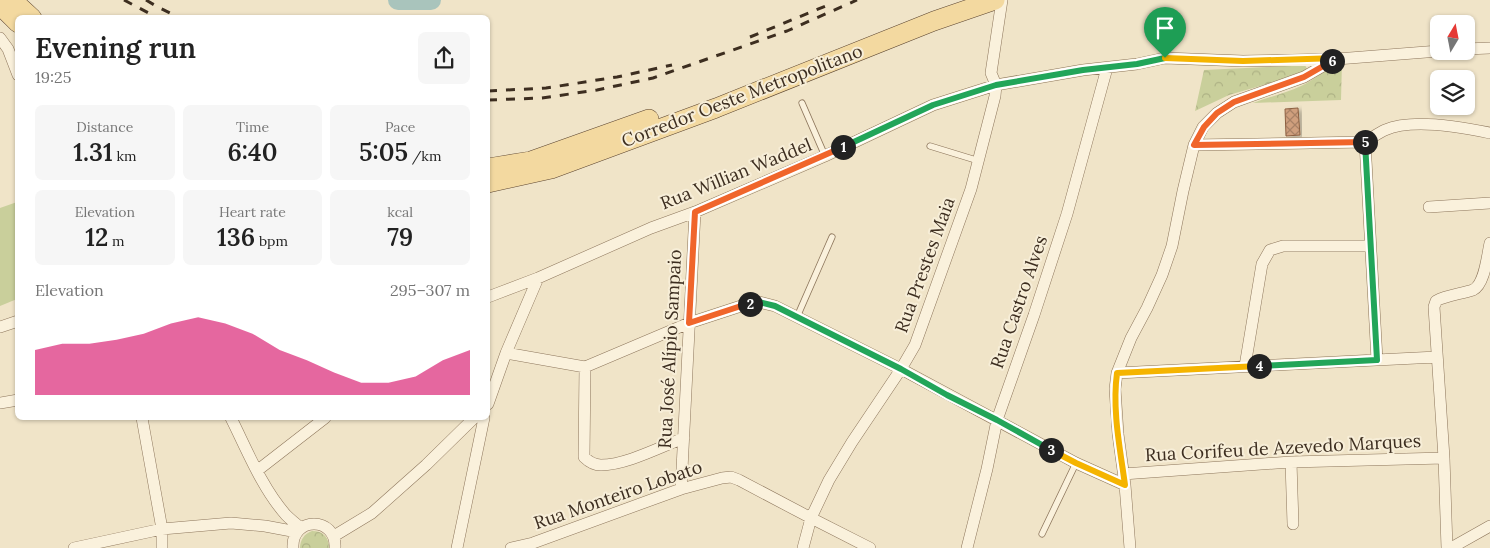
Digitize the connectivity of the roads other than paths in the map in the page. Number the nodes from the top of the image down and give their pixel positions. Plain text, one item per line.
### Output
1 (14, 0) edge
2 (958, 0) edge
3 (994, 0) edge
4 (1002, 0) edge
5 (0, 5) edge
6 (29, 15) edge
7 (15, 20) edge
8 (0, 38) edge
9 (1490, 48) edge
10 (4, 49) edge
11 (1475, 49) edge
12 (1430, 52) edge
13 (1337, 58) junction
14 (1107, 68) junction
15 (15, 69) edge
16 (996, 85) junction
17 (802, 103) dead end
18 (1490, 133) edge
19 (1366, 142) junction
20 (1194, 145) junction
21 (930, 146) dead end
22 (825, 156) junction
23 (979, 161) junction
24 (490, 168) edge
25 (490, 183) edge
26 (1490, 203) edge
27 (1429, 207) dead end
28 (695, 212) junction
29 (832, 236) dead end
30 (1490, 243) edge
31 (1370, 246) junction
32 (538, 278) junction
33 (490, 296) edge
34 (797, 317) junction
35 (15, 322) edge
36 (689, 323) junction
37 (0, 327) edge
38 (506, 353) junction
39 (1437, 357) junction
40 (1377, 360) junction
41 (1245, 366) junction
42 (585, 367) junction
43 (901, 369) junction
44 (1117, 373) junction
45 (490, 398) edge
46 (15, 400) edge
47 (0, 403) edge
48 (142, 420) edge
49 (231, 420) edge
50 (322, 420) edge
51 (472, 420) edge
52 (484, 420) edge
53 (997, 420) junction
54 (684, 438) junction
55 (1444, 458) junction
56 (1292, 462) junction
57 (1076, 463) junction
58 (258, 470) junction
59 (1124, 479) junction
60 (681, 489) junction
61 (811, 518) junction
62 (1293, 524) dead end
63 (1490, 526) edge
64 (162, 529) junction
65 (299, 530) junction
66 (1042, 534) dead end
67 (334, 536) junction
68 (533, 545) edge
69 (74, 548) edge
70 (162, 548) edge
71 (293, 548) edge
72 (335, 548) edge
73 (457, 548) edge
74 (511, 548) edge
75 (804, 548) edge
76 (870, 548) edge
77 (967, 548) edge
78 (1130, 548) edge
79 (1447, 548) edge
80 (1451, 548) edge

1 - 6 main road
2 - 24 main road
3 - 25 main road, Corredor Oeste Metropolitano
4 - 16 street, Rua Prestes Maia
5 - 7 main road
8 - 10 street
9 - 11 street
10 - 15 street
12 - 13 street, Rua Willian Waddel
13 - 14 street, Rua Willian Waddel
13 - 20 street
14 - 16 street, Rua Willian Waddel
14 - 53 street, Rua Castro Alves
16 - 22 street, Rua Willian Waddel
16 - 23 street, Rua Prestes Maia
17 - 22 lane
18 - 19 street
19 - 20 street
19 - 31 street
20 - 44 street
21 - 23 lane
22 - 28 street, Rua Willian Waddel
23 - 43 street, Rua Prestes Maia
26 - 27 street
28 - 32 street, Rua Willian Waddel
28 - 36 street, Rua José Alípio Sampaio
29 - 34 lane
30 - 39 street
31 - 40 street
31 - 41 street
32 - 33 street, Rua Willian Waddel
32 - 38 street
34 - 36 street, Rua Corifeu de Azevedo Marques
34 - 43 street, Rua Corifeu de Azevedo Marques
35 - 37 street
36 - 42 street, Rua Corifeu de Azevedo Marques
36 - 54 street, Rua José Alípio Sampaio
38 - 42 street
38 - 45 street
39 - 40 street
39 - 55 street
40 - 41 street
41 - 44 street
42 - 54 street
43 - 53 street, Rua Corifeu de Azevedo Marques
43 - 61 street, Rua Prestes Maia
44 - 59 street
46 - 47 street
48 - 64 street
49 - 58 street
50 - 58 street
51 - 67 street
52 - 73 street
53 - 57 street, Rua Corifeu de Azevedo Marques
53 - 77 street, Rua Castro Alves
54 - 60 street, Rua José Alípio Sampaio
55 - 56 street, Rua Corifeu de Azevedo Marques
55 - 79 street
56 - 59 street, Rua Corifeu de Azevedo Marques
56 - 62 street
57 - 59 street, Rua Corifeu de Azevedo Marques
57 - 66 lane
58 - 65 street
59 - 78 street
60 - 61 street, Rua Monteiro Lobato
60 - 68 street, Rua Monteiro Lobato
61 - 75 street, Rua Prestes Maia
61 - 76 street, Rua Monteiro Lobato
63 - 80 street
64 - 65 street
64 - 69 street
64 - 70 street
65 - 67 street
65 - 71 street
67 - 72 street
68 - 74 street, Rua Monteiro Lobato

